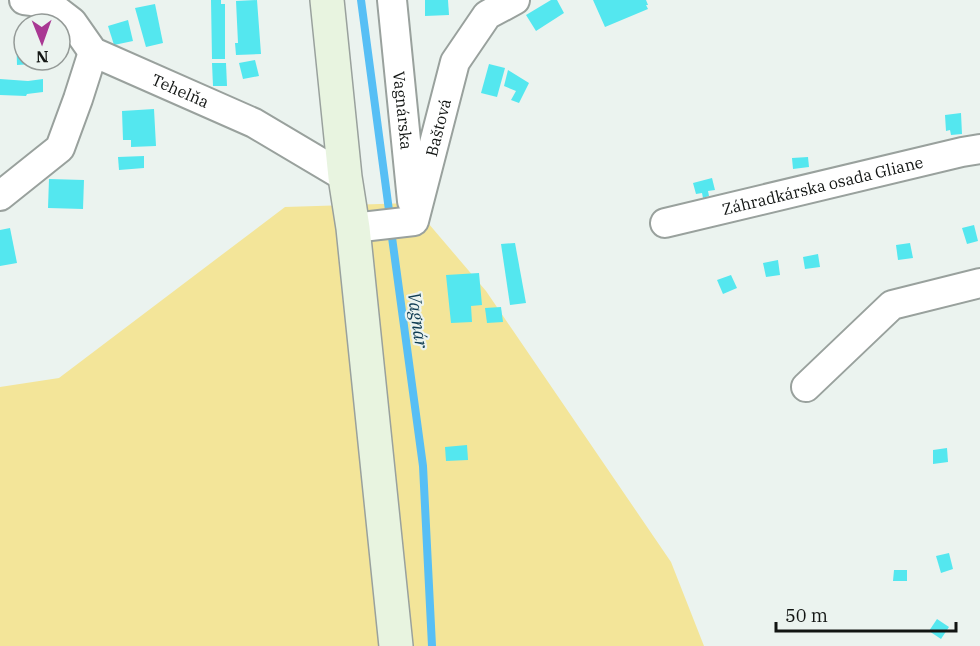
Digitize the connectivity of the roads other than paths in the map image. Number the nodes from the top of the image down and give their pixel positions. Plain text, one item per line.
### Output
1 (24, 0) edge
2 (327, 0) edge
3 (392, 0) edge
4 (515, 0) edge
5 (93, 52) junction
6 (980, 149) edge
7 (345, 177) junction
8 (0, 196) edge
9 (665, 223) dead end
10 (384, 224) junction
11 (980, 284) edge
12 (806, 387) dead end
13 (396, 646) edge

1 - 5 street
2 - 7 street
3 - 10 street, Vagnárska
4 - 10 street, Baštová
5 - 7 street, Tehelňa
5 - 8 street
6 - 9 street, Záhradkárska osada Gliane
7 - 10 street
10 - 13 street
11 - 12 street

